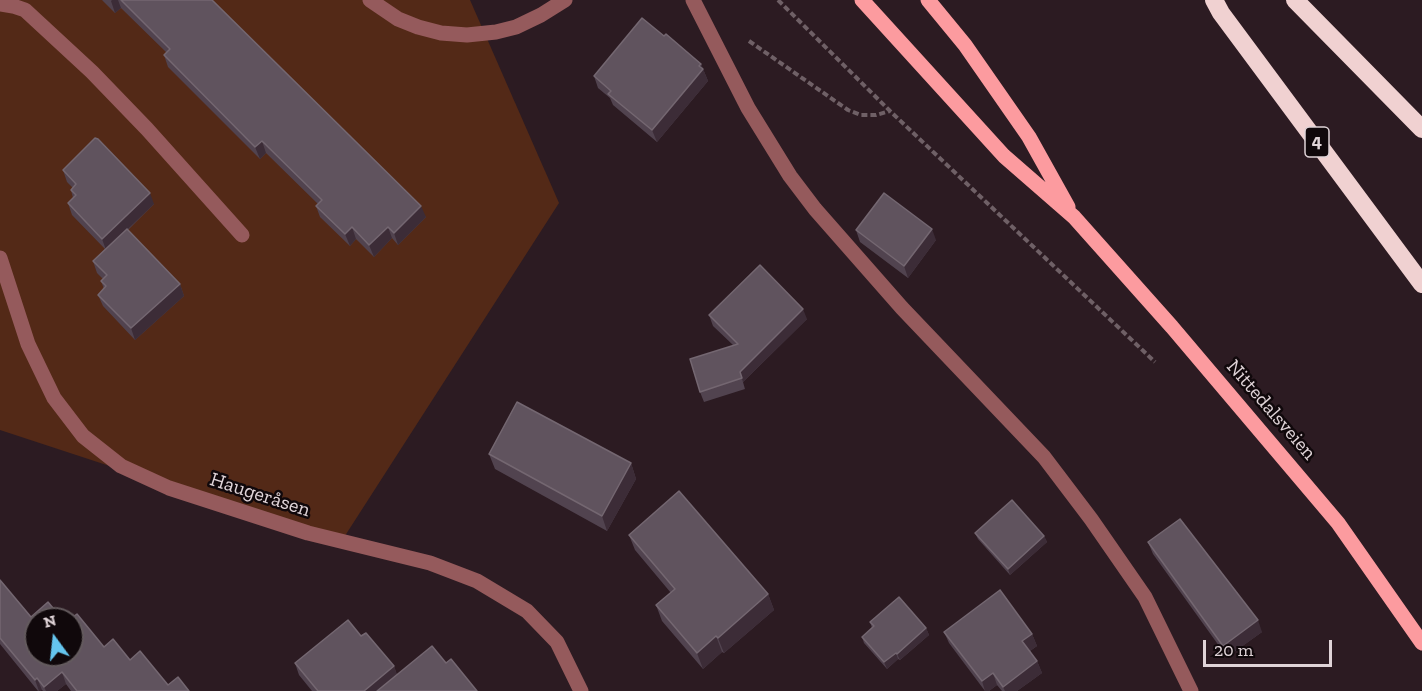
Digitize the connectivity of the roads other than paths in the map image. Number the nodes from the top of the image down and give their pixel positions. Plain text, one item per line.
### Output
1 (370, 0) edge
2 (564, 0) edge
3 (693, 0) edge
4 (862, 0) edge
5 (928, 0) edge
6 (1214, 0) edge
7 (1295, 0) edge
8 (0, 4) edge
9 (1422, 129) edge
10 (1074, 217) junction
11 (242, 235) dead end
12 (0, 258) edge
13 (1422, 284) edge
14 (1422, 643) edge
15 (581, 691) edge
16 (1191, 691) edge

1 - 2 street
3 - 16 street
4 - 10 main road, Nittedalsveien
5 - 10 main road, Nittedalsveien
6 - 13 highway, 4
7 - 9 highway
8 - 11 street
10 - 14 main road, Nittedalsveien
12 - 15 street, Haugeråsen

